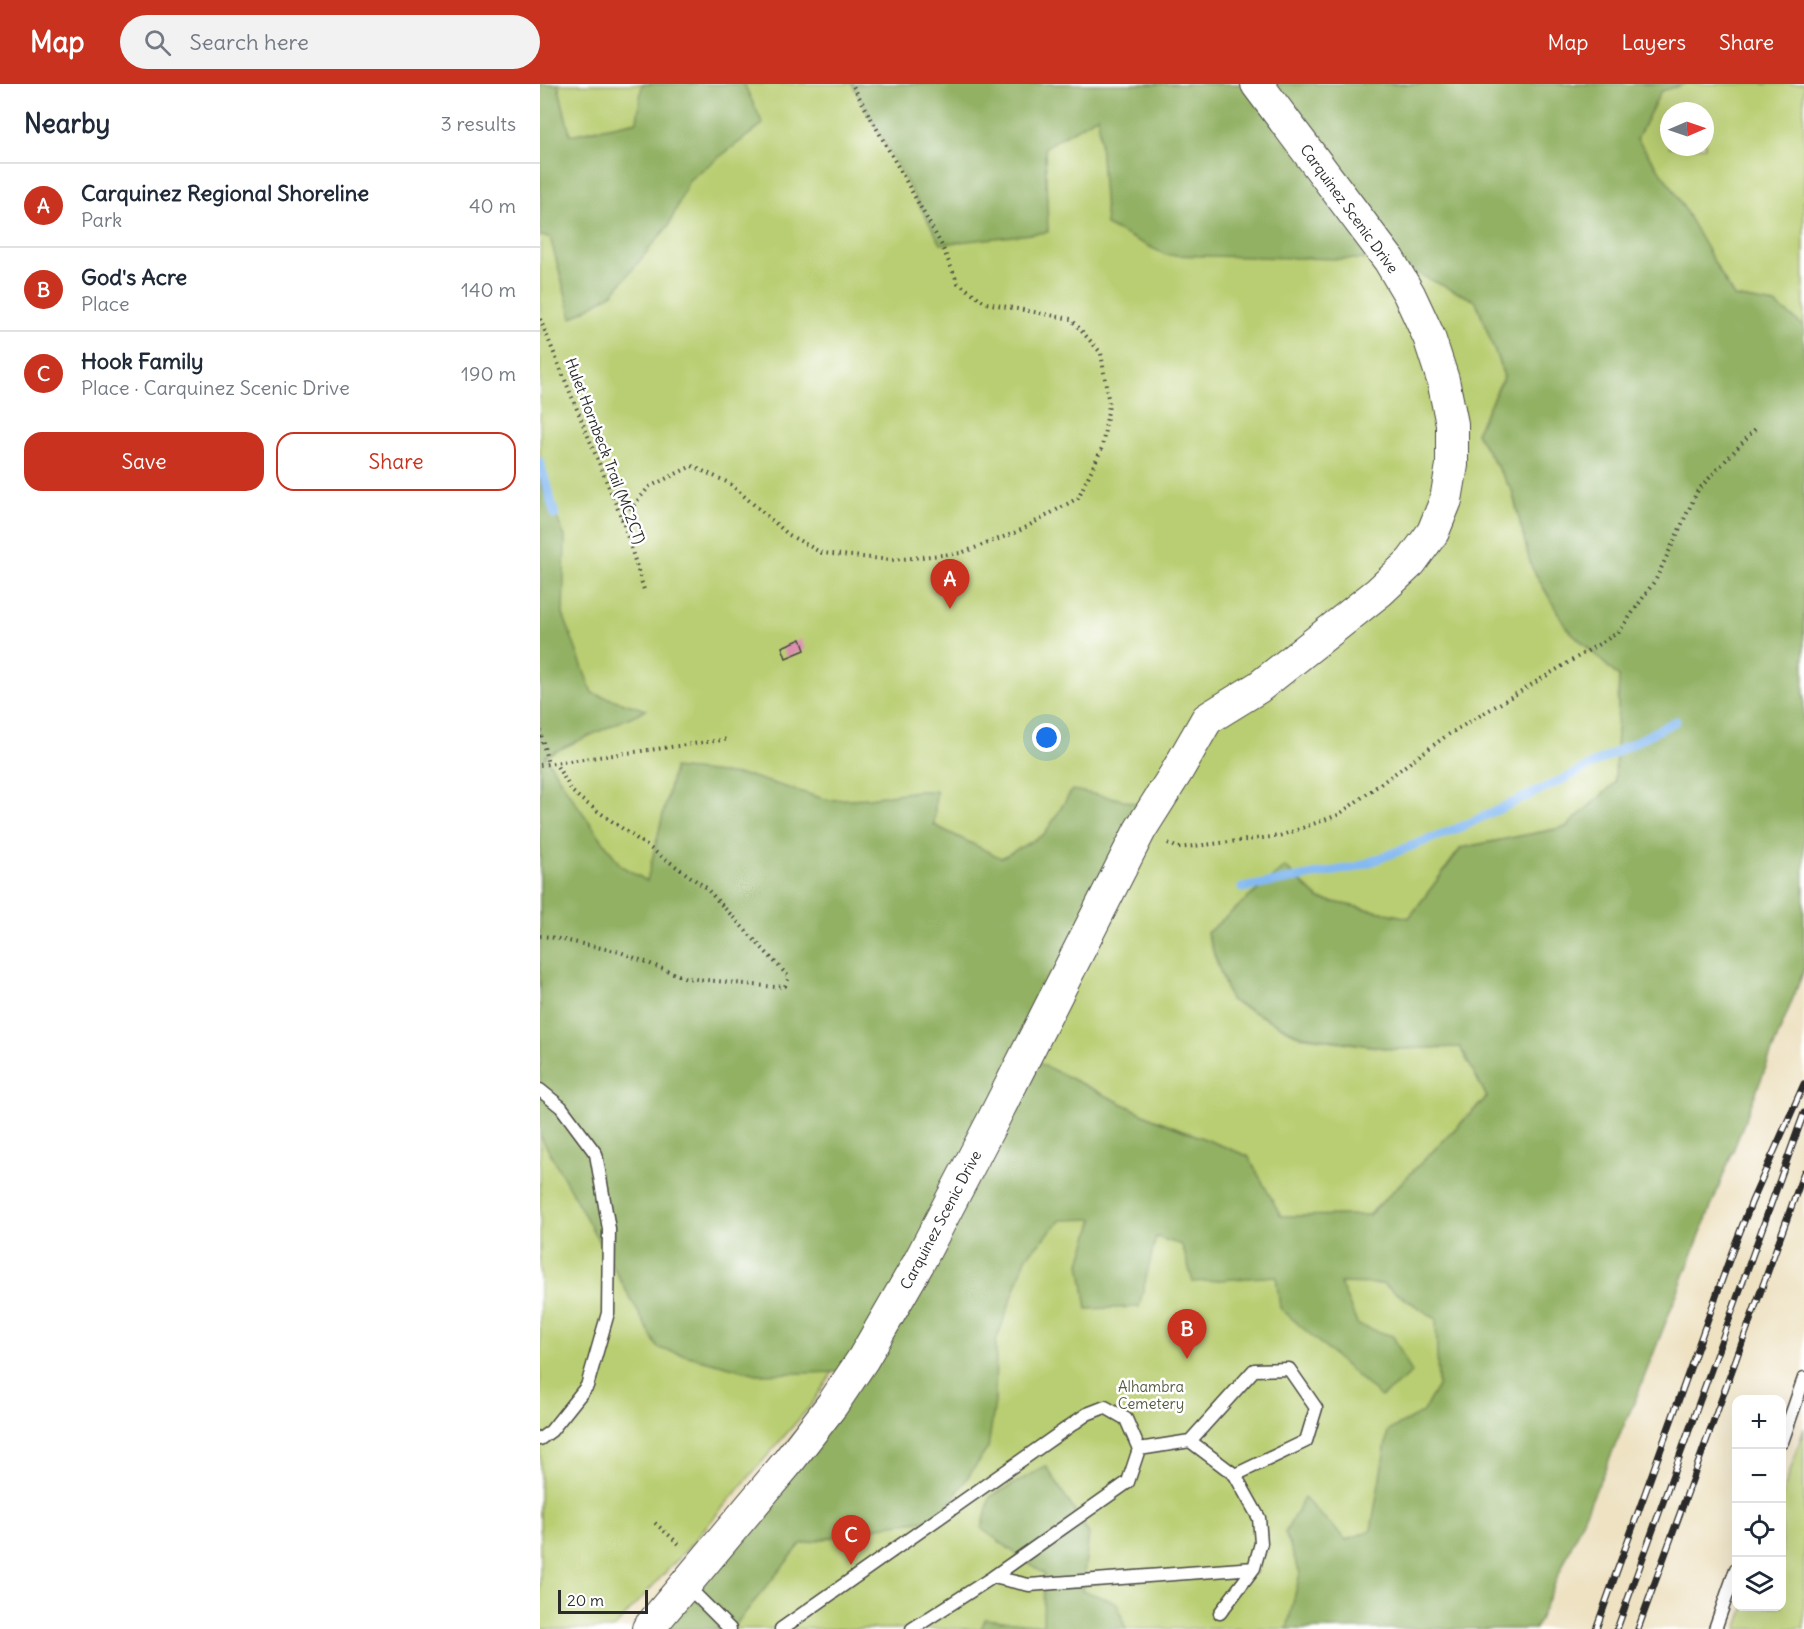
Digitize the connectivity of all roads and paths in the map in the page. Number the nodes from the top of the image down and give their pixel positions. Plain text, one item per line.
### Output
1 (852, 84) edge
2 (1257, 84) edge
3 (540, 319) edge
4 (1756, 428) dead end
5 (622, 519) junction
6 (645, 593) dead end
7 (540, 730) edge
8 (729, 739) dead end
9 (555, 763) junction
10 (548, 764) junction
11 (540, 765) edge
12 (1140, 830) junction
13 (540, 936) edge
14 (540, 1090) edge
15 (1804, 1378) edge
16 (1786, 1430) edge
17 (540, 1439) edge
18 (1190, 1441) junction
19 (1140, 1449) junction
20 (1235, 1475) junction
21 (655, 1523) dead end
22 (686, 1550) dead end
23 (1254, 1568) junction
24 (993, 1577) junction
25 (1732, 1583) edge
26 (685, 1584) junction
27 (1220, 1613) dead end
28 (648, 1629) edge
29 (730, 1629) edge
30 (781, 1629) edge
31 (912, 1629) edge
32 (1715, 1629) edge

1 - 5 path
2 - 12 street, Carquinez Scenic Drive
3 - 5 path, Hulet Hornbeck Trail (MC2CT)
4 - 12 path
5 - 6 path, Hulet Hornbeck Trail (MC2CT)
7 - 10 path
8 - 9 path
9 - 10 path
9 - 13 path
10 - 11 path
12 - 26 street, Carquinez Scenic Drive
14 - 17 lane
15 - 16 lane
18 - 19 lane
18 - 20 lane
18 - 20 lane
19 - 24 lane
19 - 30 lane
20 - 23 lane
21 - 22 path
23 - 24 lane
23 - 27 lane
24 - 31 lane
25 - 32 lane
26 - 28 street, Carquinez Scenic Drive
26 - 29 lane

